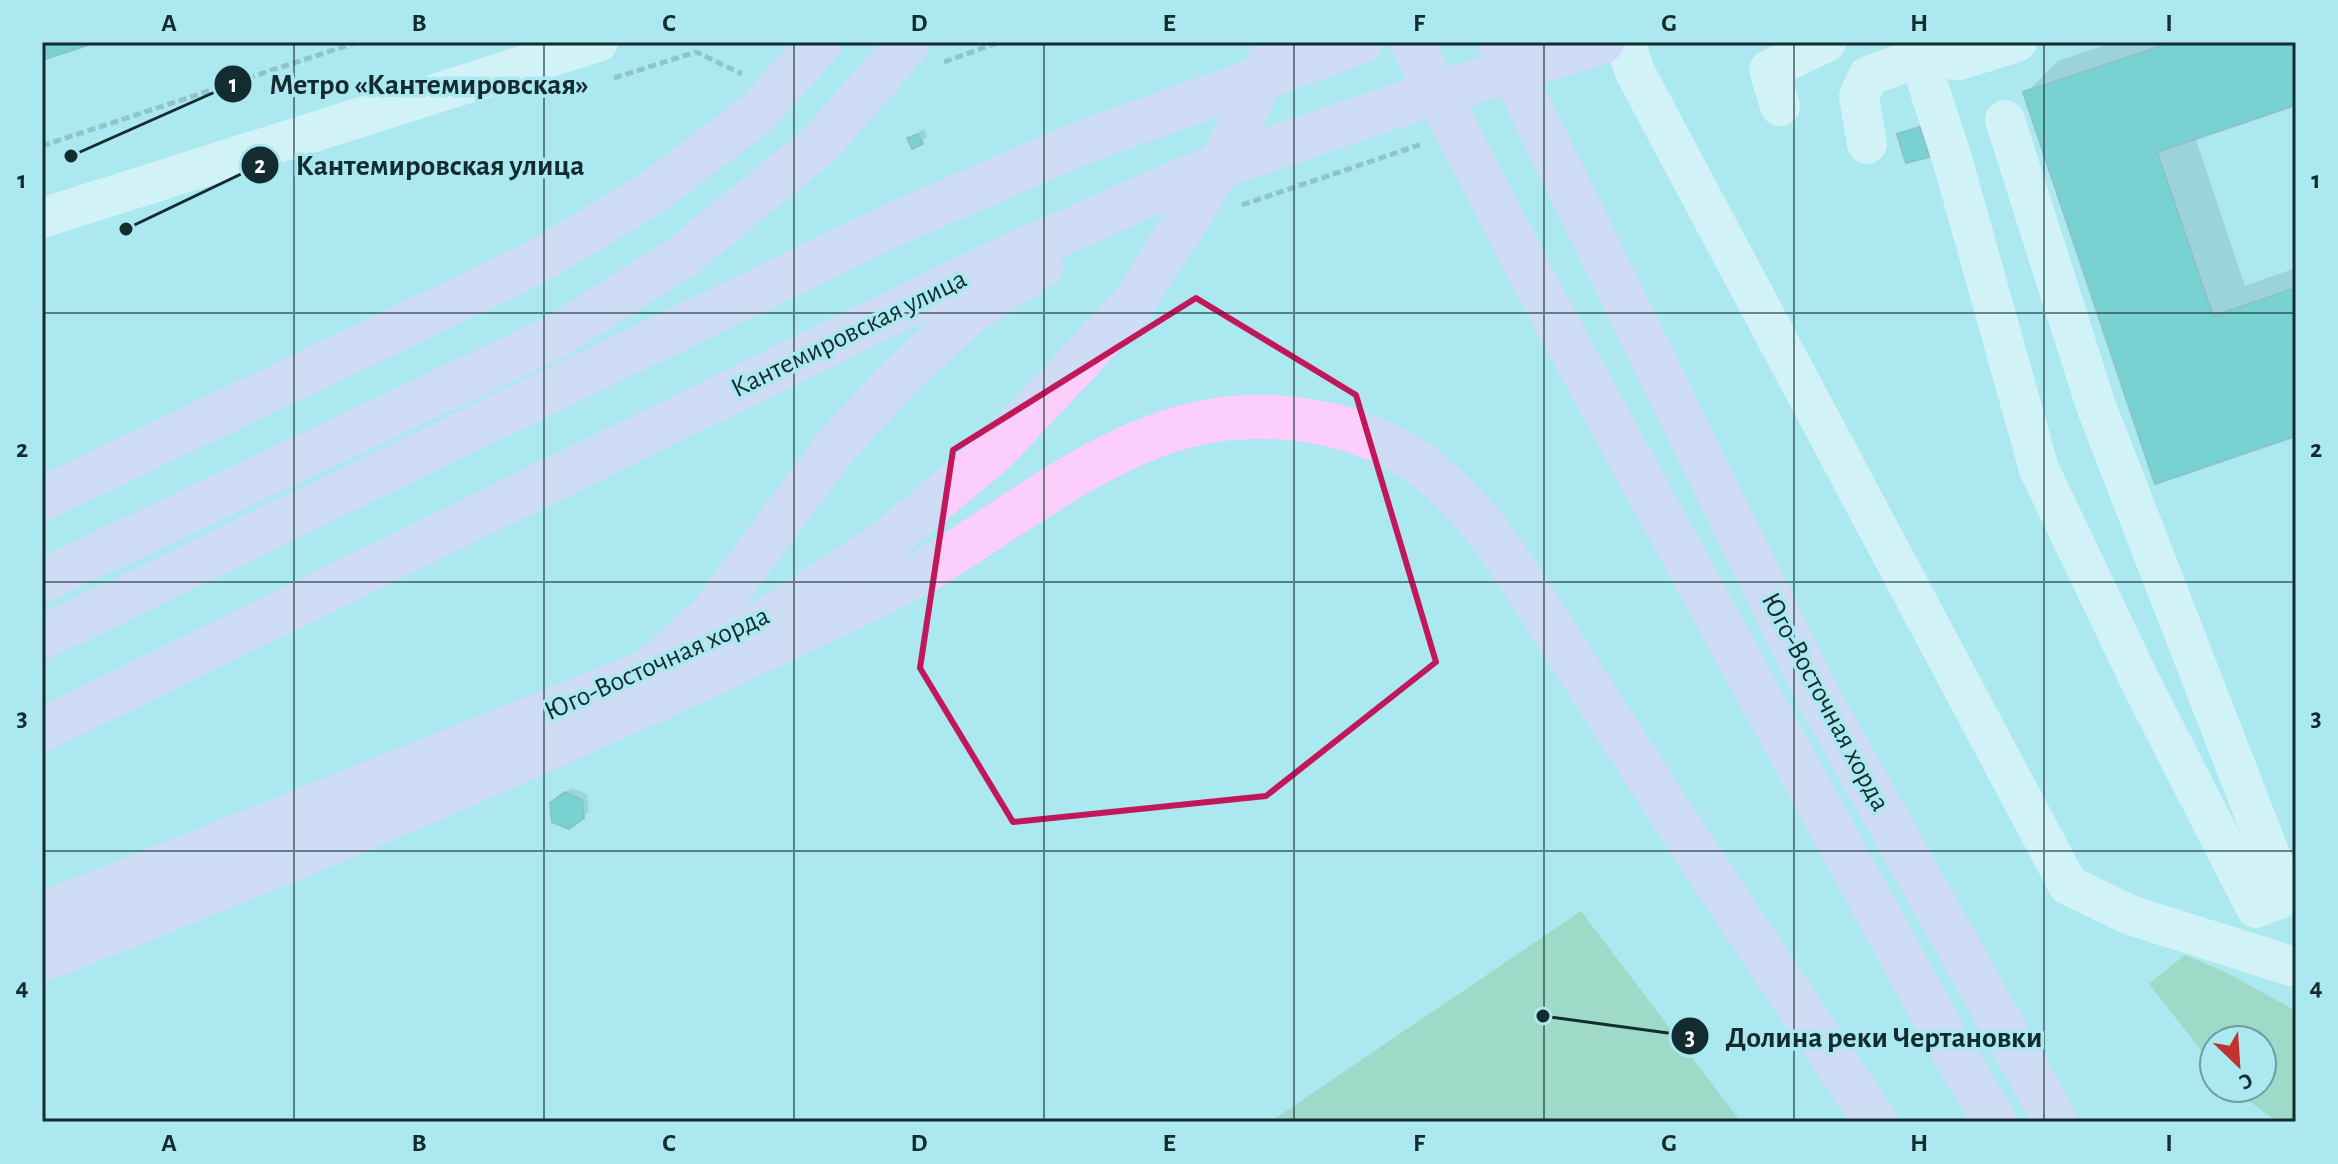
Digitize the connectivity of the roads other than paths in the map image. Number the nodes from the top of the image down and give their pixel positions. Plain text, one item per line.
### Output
1 (598, 42) edge
2 (821, 42) edge
3 (909, 42) edge
4 (1278, 42) edge
5 (1361, 42) edge
6 (1411, 42) edge
7 (1498, 42) edge
8 (1602, 42) edge
9 (1625, 42) edge
10 (1826, 42) edge
11 (2017, 42) edge
12 (1917, 49) edge
13 (1780, 106) dead end
14 (2005, 120) dead end
15 (1867, 144) dead end
16 (1192, 176) junction
17 (42, 218) edge
18 (42, 499) edge
19 (42, 581) edge
20 (42, 638) edge
21 (42, 730) edge
22 (531, 757) junction
23 (42, 915) edge
24 (42, 960) edge
25 (2291, 966) dead end
26 (1876, 1122) edge
27 (1995, 1122) edge
28 (2056, 1122) edge

1 - 17 street
2 - 18 main road
3 - 19 main road
4 - 23 main road, Юго-Восточная хорда
5 - 20 main road
6 - 27 main road, Юго-Восточная хорда
7 - 28 main road, Юго-Восточная хорда
8 - 16 main road, Кантемировская улица
9 - 25 street
10 - 13 street
11 - 12 street
12 - 14 street
12 - 15 street
16 - 21 main road, Кантемировская улица
16 - 22 main road
22 - 24 main road
22 - 26 main road

